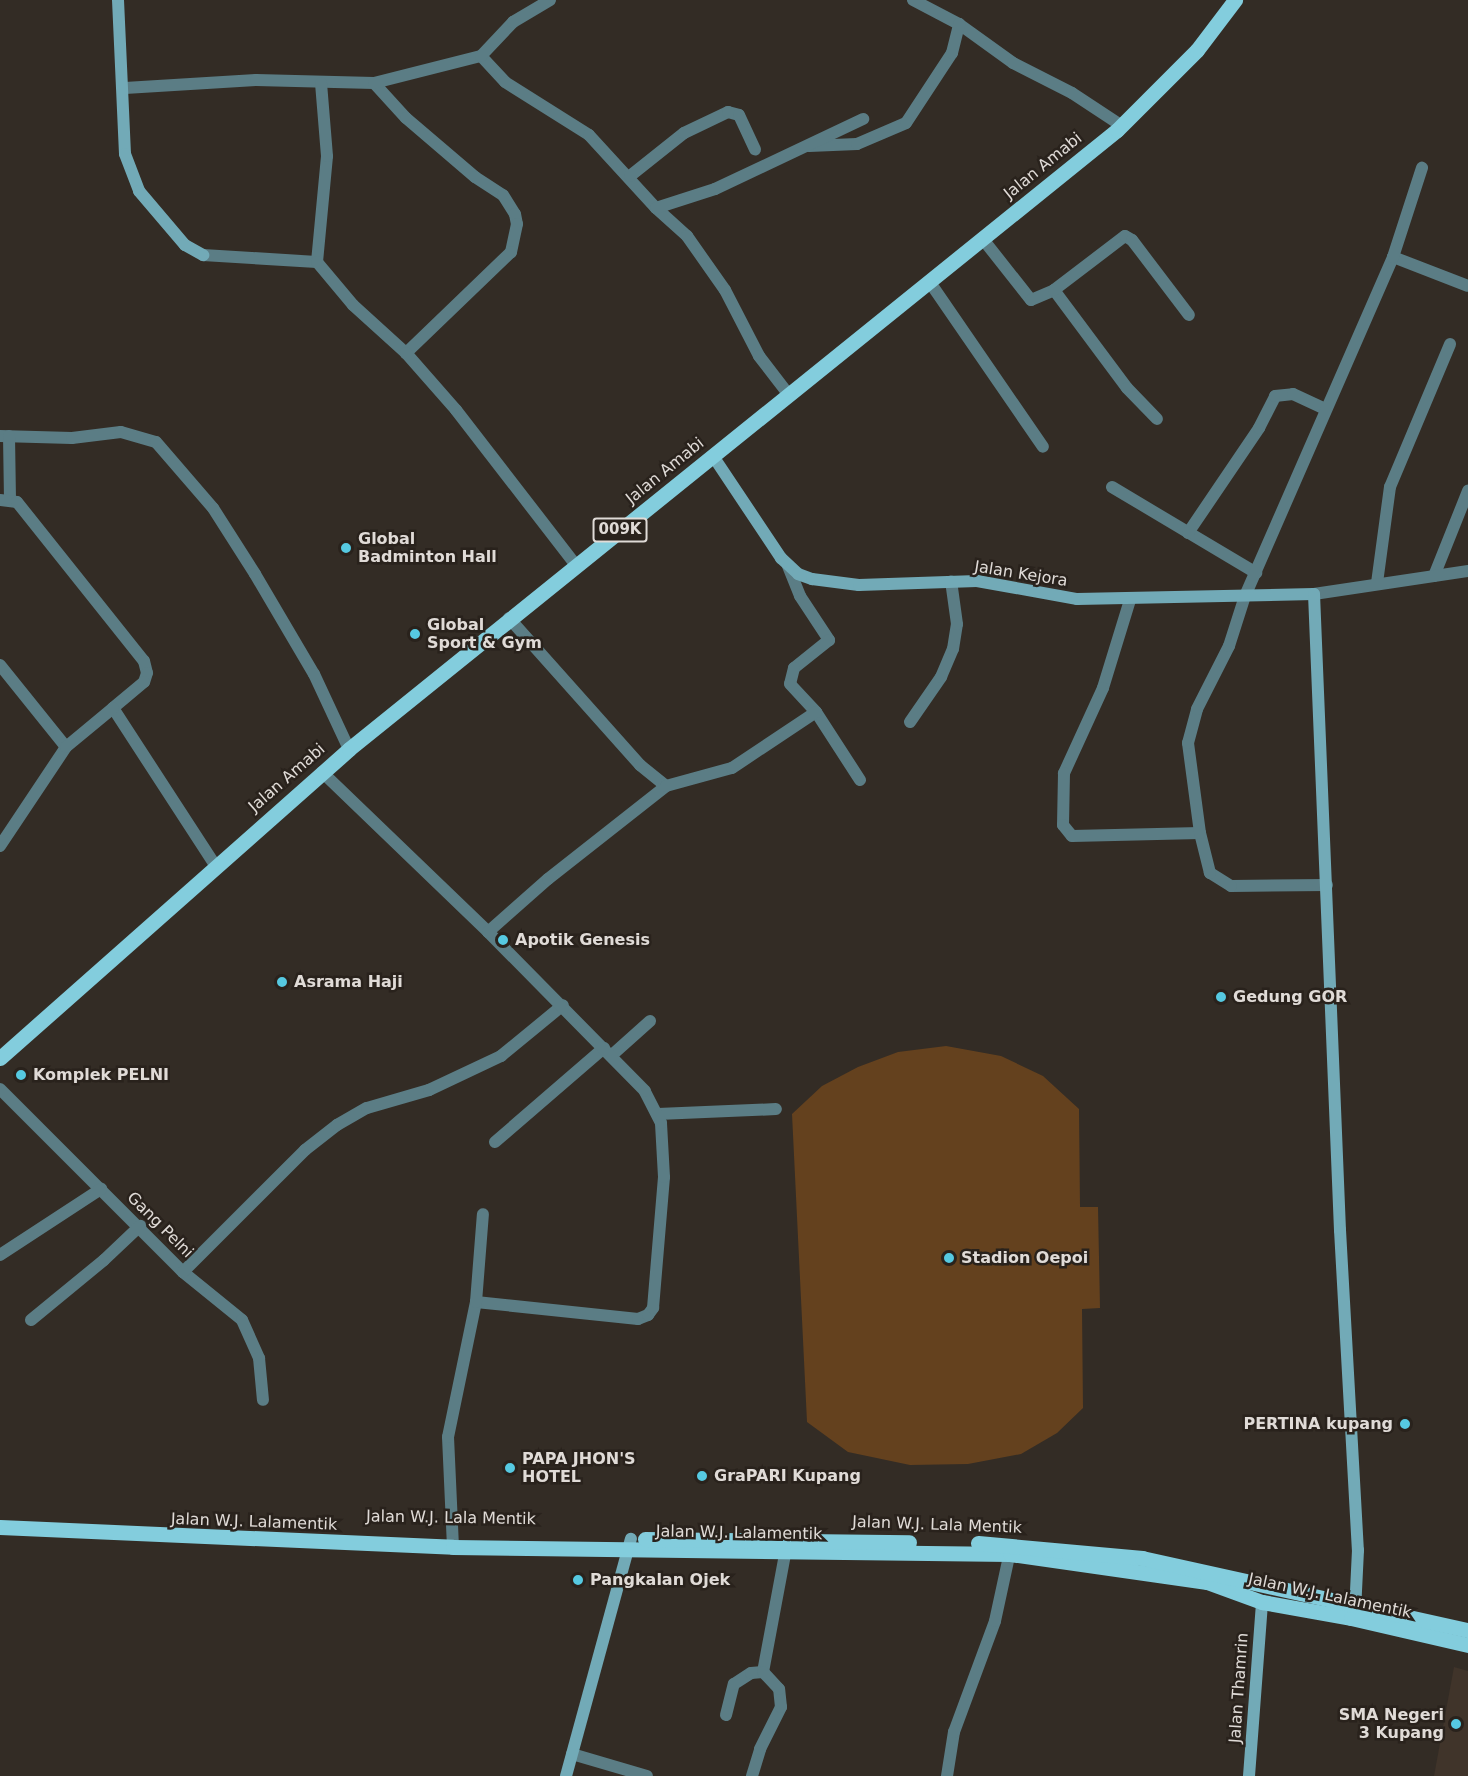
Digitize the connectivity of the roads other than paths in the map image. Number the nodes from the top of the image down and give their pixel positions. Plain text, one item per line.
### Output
1 (118, 0) edge
2 (550, 0) edge
3 (913, 0) edge
4 (1231, 2) edge
5 (959, 24) junction
6 (481, 56) junction
7 (321, 83) junction
8 (374, 83) junction
9 (125, 88) junction
10 (863, 119) dead end
11 (1122, 126) junction
12 (802, 147) junction
13 (755, 150) dead end
14 (1422, 168) dead end
15 (630, 176) junction
16 (656, 208) junction
17 (982, 238) junction
18 (1393, 257) junction
19 (317, 262) junction
20 (929, 281) junction
21 (1468, 286) edge
22 (1054, 290) junction
23 (1189, 315) dead end
24 (1450, 344) dead end
25 (406, 353) junction
26 (789, 395) junction
27 (1325, 409) junction
28 (1157, 419) dead end
29 (4, 436) edge
30 (1043, 447) dead end
31 (713, 456) junction
32 (1112, 487) dead end
33 (1468, 491) edge
34 (5, 500) edge
35 (1188, 533) junction
36 (576, 565) junction
37 (788, 567) junction
38 (1468, 571) edge
39 (1256, 573) junction
40 (1434, 576) junction
41 (951, 581) junction
42 (1377, 584) junction
43 (1314, 594) junction
44 (1245, 596) junction
45 (1130, 600) junction
46 (509, 618) junction
47 (0, 664) edge
48 (5, 680) edge
49 (113, 708) junction
50 (816, 712) junction
51 (910, 722) dead end
52 (66, 747) junction
53 (349, 749) junction
54 (322, 772) junction
55 (860, 780) dead end
56 (666, 786) junction
57 (1200, 833) junction
58 (0, 846) edge
59 (215, 865) junction
60 (1328, 885) junction
61 (488, 932) junction
62 (563, 1005) junction
63 (650, 1021) dead end
64 (608, 1051) junction
65 (0, 1058) edge
66 (0, 1089) edge
67 (776, 1109) dead end
68 (658, 1114) junction
69 (495, 1142) dead end
70 (101, 1189) junction
71 (483, 1214) dead end
72 (140, 1226) junction
73 (0, 1255) edge
74 (183, 1272) junction
75 (476, 1302) junction
76 (31, 1320) dead end
77 (263, 1400) dead end
78 (0, 1521) edge
79 (0, 1527) edge
80 (453, 1542) junction
81 (630, 1544) junction
82 (787, 1546) junction
83 (1011, 1549) junction
84 (1265, 1586) junction
85 (1262, 1602) junction
86 (1355, 1612) junction
87 (1468, 1630) edge
88 (1468, 1645) edge
89 (763, 1672) junction
90 (726, 1715) dead end
91 (572, 1754) junction
92 (566, 1776) edge
93 (648, 1776) edge
94 (752, 1776) edge
95 (947, 1776) edge
96 (1249, 1776) edge

1 - 9 street
2 - 6 street
3 - 5 street
4 - 11 main road, Jalan Amabi / 009K
5 - 11 street
5 - 12 street
6 - 8 street
6 - 15 street
7 - 8 street
7 - 9 street
7 - 19 street
8 - 25 street
9 - 19 street
10 - 12 street
11 - 17 main road, Jalan Amabi / 009K
12 - 16 street
13 - 15 street
14 - 18 street
15 - 16 street
16 - 26 street
17 - 20 main road, Jalan Amabi / 009K
17 - 22 street
18 - 21 street
18 - 27 street
19 - 25 street
20 - 26 main road, Jalan Amabi / 009K
20 - 30 street
22 - 23 street
22 - 28 street
24 - 42 street
25 - 36 street
26 - 31 main road, Jalan Amabi / 009K
27 - 35 street
27 - 39 street
29 - 34 street
29 - 53 street
31 - 36 main road, Jalan Amabi / 009K
31 - 37 street
32 - 35 street
33 - 40 street
34 - 49 street
35 - 39 street
36 - 46 main road, Jalan Amabi / 009K
37 - 41 street, Jalan Kejora
37 - 50 street
38 - 40 street
39 - 44 street
40 - 42 street
41 - 45 street, Jalan Kejora
41 - 51 street
42 - 43 street
43 - 44 street, Jalan Kejora
43 - 60 street
44 - 45 street, Jalan Kejora
44 - 57 street
45 - 57 street
46 - 53 main road, Jalan Amabi / 009K
46 - 56 street
47 - 48 street
48 - 52 street
49 - 52 street
49 - 59 street
50 - 55 street
50 - 56 street
52 - 58 street
53 - 54 main road, Jalan Amabi / 009K
54 - 59 main road, Jalan Amabi / 009K
54 - 61 street
56 - 61 street
57 - 60 street
59 - 65 main road, Jalan Amabi / 009K
60 - 86 street
61 - 62 street
62 - 64 street
62 - 74 street
63 - 64 street
64 - 68 street
64 - 69 street
66 - 70 street, Gang Pelni
67 - 68 street
68 - 75 street
70 - 72 street, Gang Pelni
70 - 73 street
71 - 75 street
72 - 74 street, Gang Pelni
72 - 76 street
74 - 77 street, Gang Pelni
75 - 80 street
78 - 80 main road, Jalan W.J. Lala Mentik
79 - 80 main road, Jalan W.J. Lalamentik
80 - 81 main road, Jalan W.J. Lala Mentik
81 - 82 main road, Jalan W.J. Lala Mentik
81 - 91 street
82 - 83 main road, Jalan W.J. Lala Mentik
82 - 89 street
83 - 84 main road, Jalan W.J. Lala Mentik
83 - 85 main road, Jalan W.J. Lalamentik
83 - 95 street
84 - 85 main road
84 - 86 main road, Jalan W.J. Lala Mentik
85 - 86 main road, Jalan W.J. Lalamentik
85 - 96 street, Jalan Thamrin
86 - 87 main road, Jalan W.J. Lala Mentik
86 - 88 main road, Jalan W.J. Lalamentik
89 - 90 street
89 - 94 street
91 - 92 street
91 - 93 street

